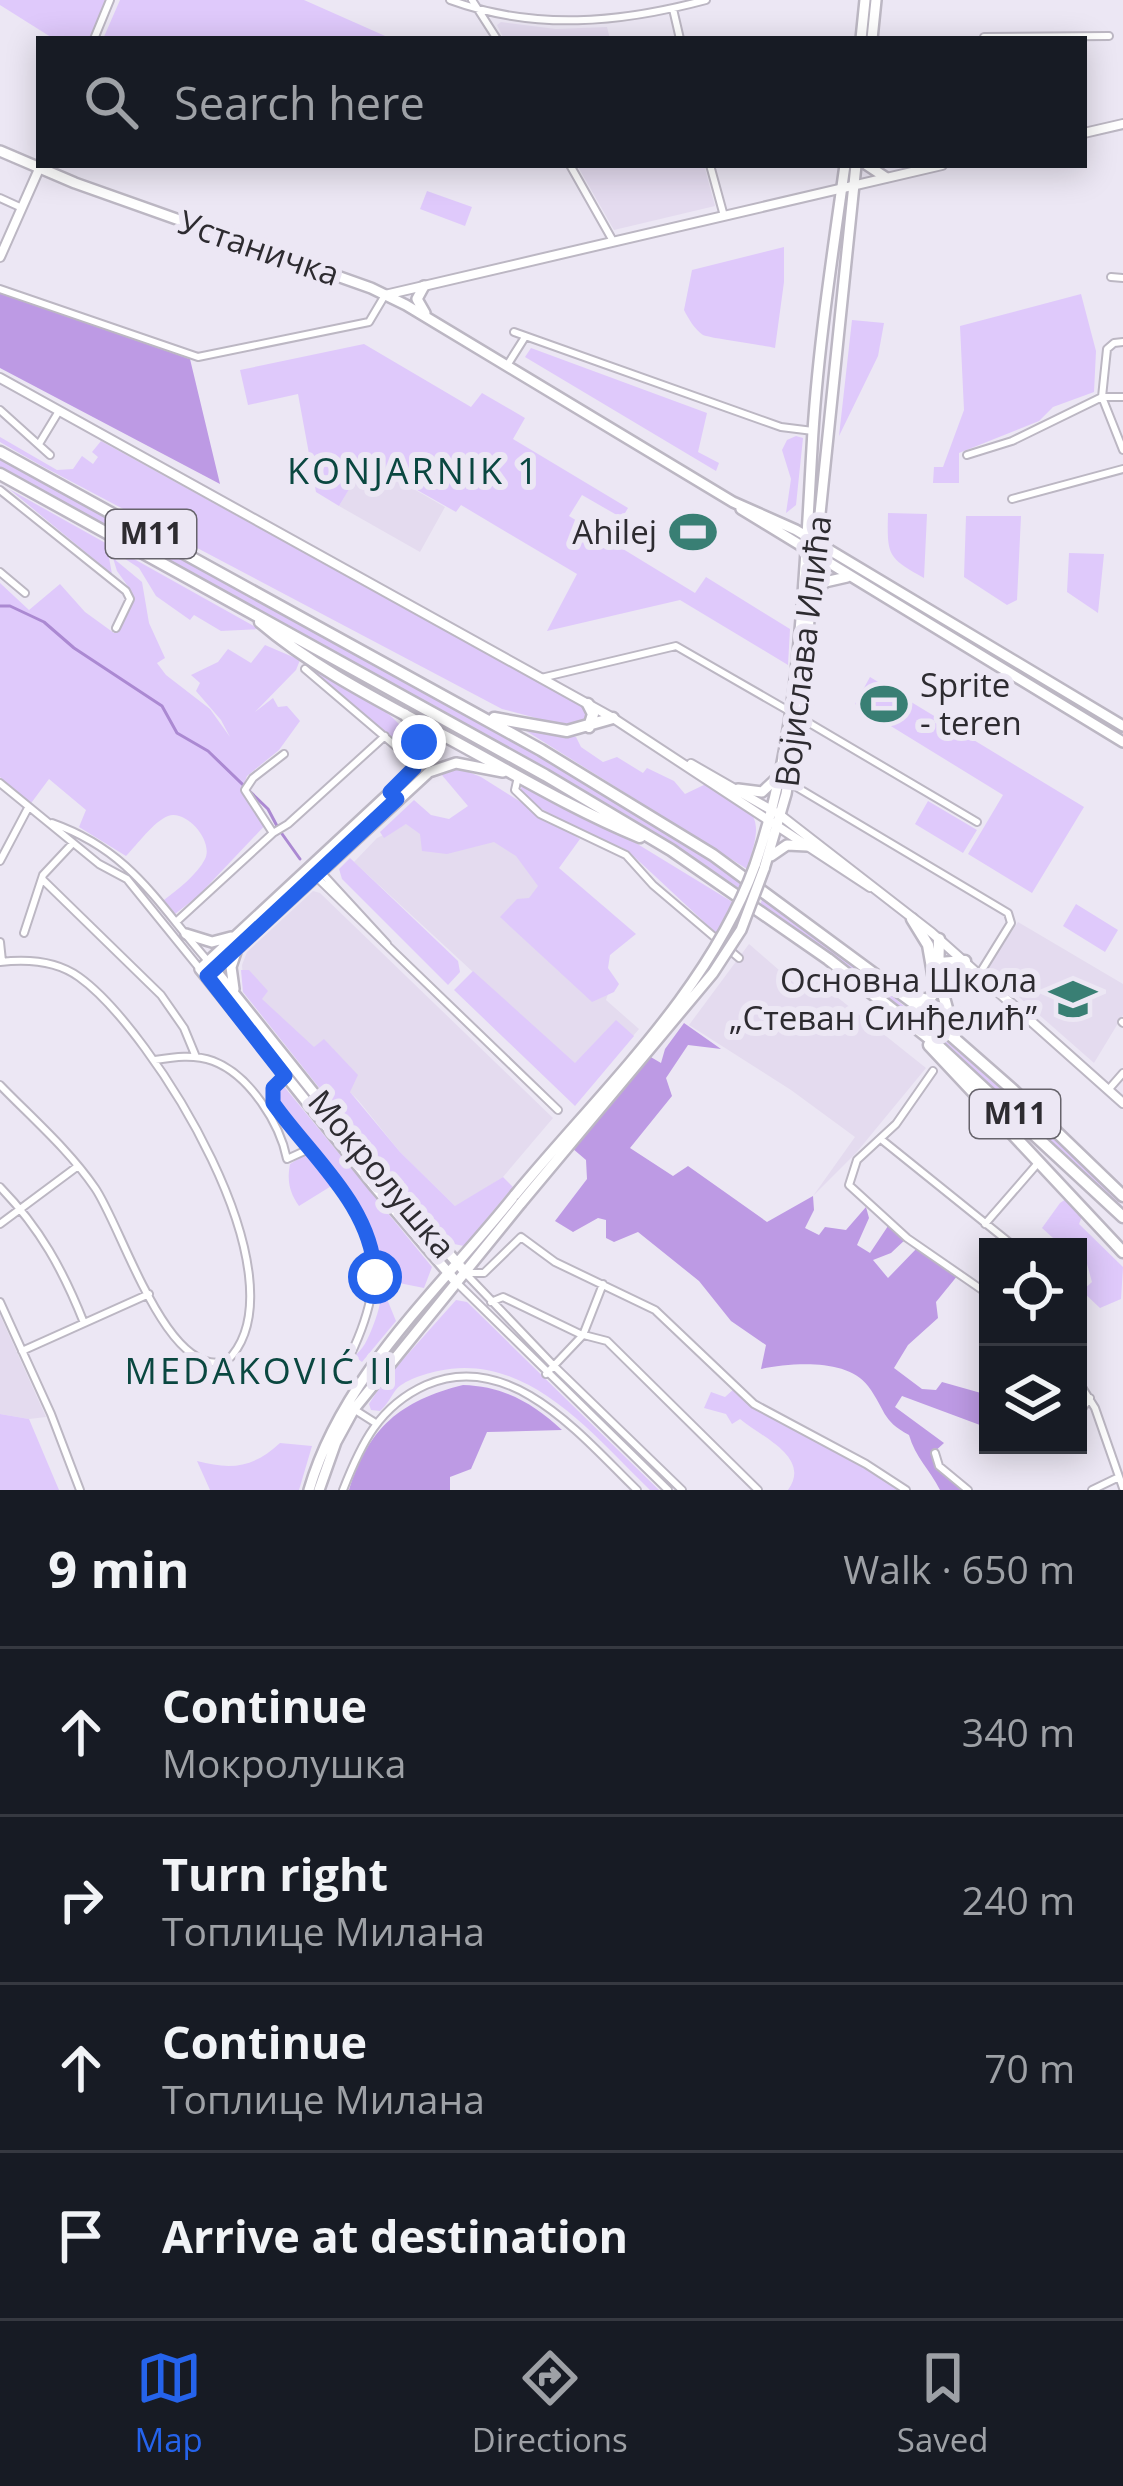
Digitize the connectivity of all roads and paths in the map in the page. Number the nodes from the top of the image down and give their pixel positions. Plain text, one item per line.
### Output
1 (110, 0) edge
2 (450, 0) edge
3 (472, 0) edge
4 (706, 0) edge
5 (866, 0) edge
6 (876, 0) edge
7 (673, 9) junction
8 (480, 10) junction
9 (95, 36) edge
10 (495, 36) edge
11 (679, 36) edge
12 (860, 36) edge
13 (872, 36) edge
14 (1109, 36) dead end
15 (1087, 37) edge
16 (1123, 124) edge
17 (1087, 132) edge
18 (0, 152) edge
19 (36, 166) edge
20 (40, 168) edge
21 (43, 168) edge
22 (572, 168) edge
23 (711, 168) edge
24 (845, 168) edge
25 (855, 168) edge
26 (871, 168) edge
27 (928, 168) edge
28 (884, 177) junction
29 (848, 186) junction
30 (0, 198) edge
31 (22, 208) junction
32 (724, 216) junction
33 (613, 241) junction
34 (0, 256) edge
35 (1111, 277) dead end
36 (1123, 278) edge
37 (424, 286) junction
38 (0, 289) edge
39 (386, 295) junction
40 (429, 317) junction
41 (514, 332) dead end
42 (525, 337) junction
43 (1123, 342) edge
44 (508, 365) junction
45 (0, 378) edge
46 (1102, 397) junction
47 (1123, 397) edge
48 (0, 410) edge
49 (59, 410) junction
50 (813, 431) junction
51 (39, 444) junction
52 (1123, 450) edge
53 (0, 452) edge
54 (50, 454) dead end
55 (967, 455) dead end
56 (1123, 469) edge
57 (0, 474) edge
58 (0, 490) edge
59 (1012, 499) dead end
60 (733, 502) junction
61 (809, 504) junction
62 (780, 521) junction
63 (806, 537) junction
64 (817, 544) junction
65 (810, 553) junction
66 (0, 572) edge
67 (847, 577) junction
68 (25, 593) dead end
69 (813, 596) junction
70 (246, 610) junction
71 (116, 628) dead end
72 (305, 669) dead end
73 (541, 678) junction
74 (589, 704) junction
75 (474, 712) junction
76 (405, 714) junction
77 (794, 714) junction
78 (613, 718) junction
79 (1123, 726) edge
80 (590, 727) junction
81 (385, 736) junction
82 (1123, 742) edge
83 (284, 754) dead end
84 (686, 763) junction
85 (414, 768) junction
86 (518, 777) junction
87 (784, 777) junction
88 (0, 783) edge
89 (738, 789) junction
90 (394, 796) junction
91 (28, 808) junction
92 (775, 818) junction
93 (49, 821) junction
94 (977, 822) dead end
95 (272, 833) junction
96 (73, 843) junction
97 (807, 846) junction
98 (671, 850) junction
99 (0, 861) edge
100 (762, 865) junction
101 (314, 870) junction
102 (42, 879) junction
103 (870, 887) junction
104 (912, 919) junction
105 (176, 922) junction
106 (25, 933) dead end
107 (186, 934) junction
108 (939, 940) junction
109 (238, 941) junction
110 (0, 942) edge
111 (739, 958) dead end
112 (965, 961) junction
113 (1, 962) edge
114 (939, 963) junction
115 (208, 969) junction
116 (980, 974) junction
117 (901, 993) junction
118 (235, 994) junction
119 (903, 1016) junction
120 (956, 1040) junction
121 (196, 1057) junction
122 (154, 1060) junction
123 (933, 1071) dead end
124 (1123, 1073) edge
125 (285, 1076) junction
126 (0, 1085) edge
127 (1109, 1089) junction
128 (1123, 1102) edge
129 (558, 1110) dead end
130 (881, 1139) junction
131 (309, 1149) junction
132 (1040, 1160) junction
133 (78, 1166) junction
134 (0, 1187) edge
135 (1123, 1196) edge
136 (21, 1209) junction
137 (1123, 1217) edge
138 (0, 1224) edge
139 (985, 1224) junction
140 (1003, 1238) edge
141 (1123, 1252) edge
142 (458, 1274) junction
143 (603, 1284) junction
144 (979, 1288) edge
145 (149, 1294) junction
146 (0, 1302) edge
147 (491, 1302) junction
148 (84, 1323) junction
149 (583, 1335) junction
150 (22, 1352) junction
151 (350, 1356) dead end
152 (554, 1366) junction
153 (546, 1374) junction
154 (1087, 1394) edge
155 (1090, 1398) junction
156 (1087, 1402) edge
157 (350, 1406) junction
158 (374, 1422) junction
159 (935, 1453) dead end
160 (1119, 1477) junction
161 (748, 1481) junction
162 (1123, 1488) edge
163 (80, 1490) edge
164 (309, 1490) edge
165 (319, 1490) edge
166 (343, 1490) edge
167 (637, 1490) edge
168 (668, 1490) edge
169 (682, 1490) edge
170 (740, 1490) edge
171 (758, 1490) edge
172 (904, 1490) edge
173 (968, 1490) edge
174 (1092, 1490) edge

1 - 9 street
2 - 8 street
3 - 8 street
4 - 7 street
5 - 12 main road
6 - 13 main road
7 - 8 street
7 - 11 street
8 - 10 street
14 - 15 street
16 - 17 street
18 - 19 main road, Устаничка
20 - 31 street
21 - 39 main road, Устаничка
22 - 33 street
23 - 32 street
24 - 29 main road, Војислава Илића
25 - 29 main road, Војислава Илића
26 - 28 main road
27 - 28 street
28 - 29 street
29 - 32 street
29 - 50 main road, Војислава Илића
29 - 64 main road, Војислава Илића
30 - 31 street
31 - 34 street
32 - 33 street
33 - 37 street
35 - 36 street
37 - 39 street
37 - 40 main road
38 - 39 street
39 - 40 main road, Устаничка
40 - 44 main road, Устаничка
41 - 42 street
42 - 44 street
42 - 50 street
43 - 46 street
44 - 60 main road, Устаничка
45 - 49 street
46 - 47 street
46 - 52 street
46 - 55 street
48 - 51 street
49 - 51 street
49 - 73 street
50 - 61 main road, Војислава Илића
51 - 54 street
53 - 75 highway, M11
56 - 59 street
57 - 70 highway, M11
58 - 71 street
60 - 62 main road, Устаничка
60 - 65 main road, Устаничка
61 - 62 main road
61 - 63 main road, Војислава Илића
62 - 63 main road, Устаничка
63 - 64 main road, Устаничка
63 - 65 main road, Војислава Илића
64 - 65 main road, Војислава Илића
64 - 79 main road, Устаничка
65 - 67 main road, Устаничка
65 - 69 main road, Војислава Илића
65 - 77 main road, Војислава Илића
66 - 68 street
67 - 69 main road
67 - 82 main road, Устаничка
69 - 77 main road, Војислава Илића
70 - 76 highway
70 - 98 highway, M11
72 - 81 street
73 - 74 street
73 - 77 street
74 - 78 street
74 - 80 highway
75 - 80 highway
75 - 117 highway, M11
76 - 85 main road
76 - 86 highway
77 - 87 main road, Војислава Илића
77 - 94 street
78 - 80 highway
78 - 84 street
81 - 85 street
81 - 95 street
83 - 95 street
84 - 89 street
84 - 92 street
85 - 90 main road
86 - 90 main road
86 - 98 highway
86 - 111 street
87 - 89 main road
87 - 92 main road, Војислава Илића
87 - 116 street
88 - 91 street, Мокролушка
89 - 92 street
90 - 101 main road
91 - 93 street, Мокролушка
91 - 99 street
92 - 97 street
92 - 100 main road, Војислава Илића
92 - 103 street
93 - 96 street, Мокролушка
93 - 105 street, Мокролушка
95 - 105 street
96 - 102 street
96 - 115 street, Мокролушка
97 - 100 main road
97 - 103 street
98 - 119 highway, M11
100 - 142 main road, Војислава Илића, bridge
101 - 109 main road
101 - 129 street
102 - 106 street
102 - 121 street
103 - 104 street
104 - 108 street
104 - 117 highway
105 - 107 street, Мокролушка
107 - 109 main road
107 - 115 street, Мокролушка
108 - 112 street
108 - 114 highway
109 - 115 main road
109 - 118 main road
110 - 113 street
112 - 114 highway
112 - 116 street
113 - 122 street
114 - 120 highway
115 - 118 main road, Мокролушка
115 - 125 main road, Мокролушка
116 - 127 street
117 - 120 highway, M11
118 - 142 main road, Мокролушка
119 - 132 highway
119 - 137 highway, M11
120 - 135 highway, M11
121 - 122 street
121 - 131 street
122 - 145 street
123 - 130 street
124 - 127 street
125 - 131 street, Мокролушка
125 - 142 main road, Мокролушка
126 - 133 street
127 - 128 street
130 - 139 street
130 - 144 street
131 - 151 street, Мокролушка
132 - 139 street
132 - 141 highway
133 - 136 street
133 - 145 street
134 - 136 street
136 - 138 street
136 - 148 street
139 - 140 street
142 - 143 street
142 - 147 street
142 - 153 street
142 - 157 main road, Војислава Илића
143 - 149 street
143 - 172 street
145 - 148 street
146 - 150 street
147 - 149 street
147 - 152 street
148 - 150 street
149 - 152 street
149 - 161 street
150 - 163 street
152 - 153 street
152 - 169 street
153 - 168 street
154 - 155 street
155 - 156 street
155 - 160 street
157 - 158 street
157 - 164 main road, Војислава Илића
157 - 165 main road, Војислава Илића
158 - 166 street
158 - 167 street
159 - 173 street
160 - 162 street
160 - 174 street
161 - 170 street
161 - 171 street

